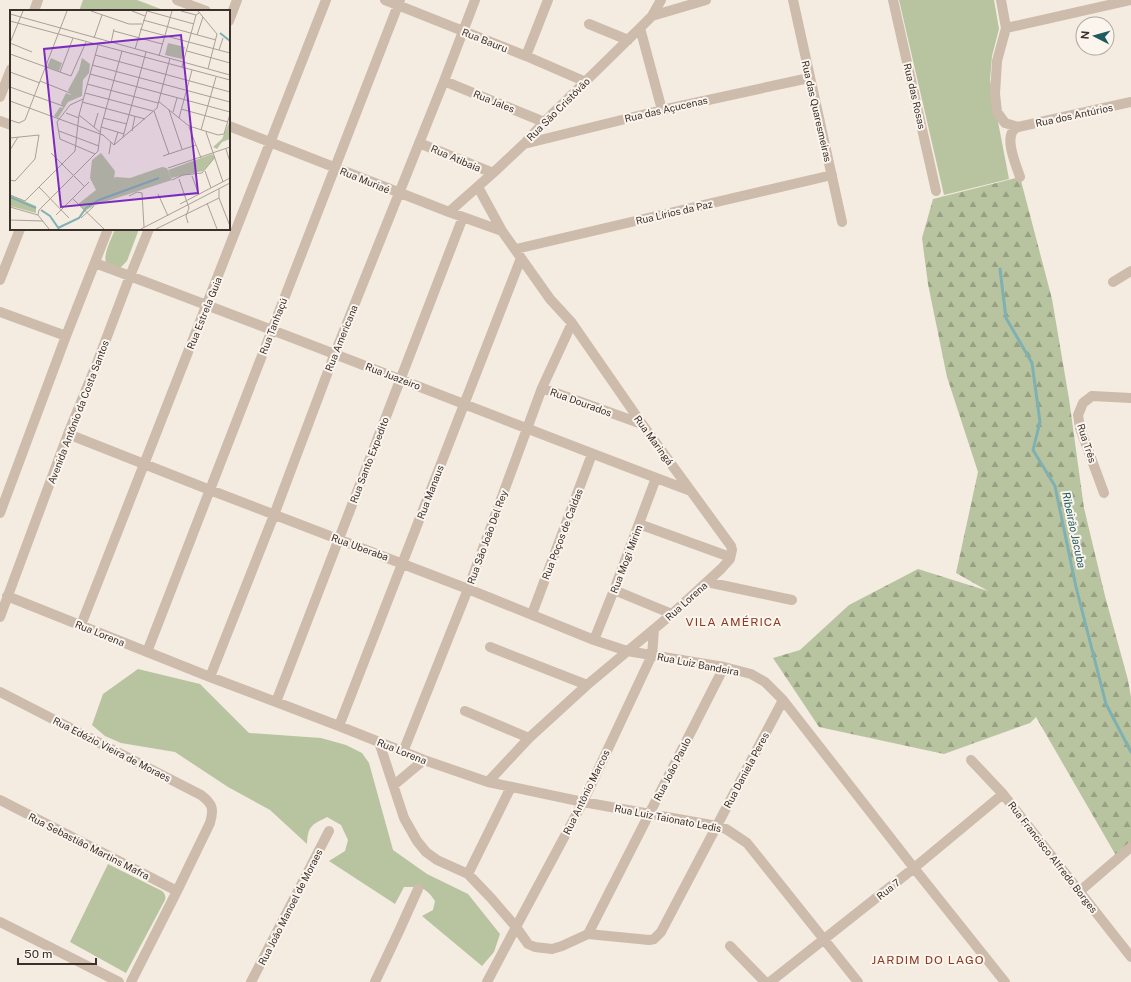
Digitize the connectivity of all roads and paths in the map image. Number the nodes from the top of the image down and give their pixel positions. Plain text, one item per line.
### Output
1 (38, 0) edge
2 (177, 0) edge
3 (237, 0) edge
4 (326, 0) edge
5 (385, 0) edge
6 (475, 0) edge
7 (548, 0) edge
8 (661, 0) edge
9 (706, 0) edge
10 (793, 0) edge
11 (893, 0) edge
12 (1001, 0) edge
13 (1131, 0) edge
14 (399, 2) edge
15 (679, 3) edge
16 (193, 6) edge
17 (34, 10) edge
18 (203, 10) edge
19 (652, 16) junction
20 (230, 18) edge
21 (589, 24) dead end
22 (640, 28) junction
23 (1006, 28) junction
24 (463, 31) junction
25 (628, 40) junction
26 (526, 56) junction
27 (10, 72) edge
28 (810, 78) junction
29 (444, 81) junction
30 (586, 82) junction
31 (0, 97) edge
32 (1131, 102) edge
33 (662, 110) junction
34 (0, 121) edge
35 (544, 122) junction
36 (10, 125) edge
37 (230, 126) edge
38 (1018, 127) junction
39 (420, 142) junction
40 (271, 143) junction
41 (524, 144) junction
42 (335, 168) junction
43 (493, 173) junction
44 (832, 175) junction
45 (1020, 177) dead end
46 (478, 187) junction
47 (936, 191) dead end
48 (400, 193) junction
49 (449, 212) junction
50 (463, 217) junction
51 (842, 222) dead end
52 (20, 230) edge
53 (108, 230) edge
54 (149, 230) edge
55 (502, 230) junction
56 (519, 254) junction
57 (95, 263) junction
58 (1131, 271) edge
59 (130, 276) junction
60 (0, 280) edge
61 (1113, 282) dead end
62 (207, 306) junction
63 (0, 312) edge
64 (572, 323) junction
65 (272, 329) junction
66 (66, 336) junction
67 (335, 353) junction
68 (401, 379) junction
69 (542, 388) junction
70 (1131, 398) edge
71 (465, 403) junction
72 (642, 424) junction
73 (527, 429) junction
74 (68, 434) junction
75 (592, 454) junction
76 (144, 464) junction
77 (656, 478) junction
78 (210, 490) junction
79 (691, 491) junction
80 (1104, 493) dead end
81 (1, 509) edge
82 (274, 515) junction
83 (639, 524) junction
84 (339, 539) junction
85 (730, 557) junction
86 (403, 563) junction
87 (707, 582) junction
88 (468, 589) junction
89 (614, 590) junction
90 (7, 596) junction
91 (792, 600) dead end
92 (532, 614) junction
93 (672, 614) junction
94 (0, 616) edge
95 (81, 625) junction
96 (654, 629) junction
97 (594, 640) junction
98 (490, 647) dead end
99 (627, 651) junction
100 (147, 652) junction
101 (652, 655) junction
102 (724, 667) junction
103 (210, 677) junction
104 (587, 685) junction
105 (0, 692) edge
106 (783, 700) junction
107 (276, 702) junction
108 (465, 711) dead end
109 (339, 726) junction
110 (530, 738) junction
111 (379, 742) junction
112 (403, 752) junction
113 (424, 760) junction
114 (971, 760) dead end
115 (488, 782) junction
116 (394, 786) junction
117 (511, 787) junction
118 (1003, 794) junction
119 (0, 800) edge
120 (583, 802) junction
121 (648, 814) junction
122 (717, 826) junction
123 (329, 831) dead end
124 (1131, 847) edge
125 (914, 868) junction
126 (468, 874) junction
127 (418, 889) dead end
128 (1080, 891) junction
129 (177, 892) junction
130 (0, 922) edge
131 (516, 927) junction
132 (588, 934) junction
133 (824, 939) junction
134 (730, 946) dead end
135 (1131, 957) edge
136 (119, 982) edge
137 (130, 982) edge
138 (251, 982) edge
139 (374, 982) edge
140 (488, 982) edge
141 (765, 982) edge
142 (770, 982) edge
143 (858, 982) edge
144 (1005, 982) edge

1 - 17 street
2 - 16 street
3 - 20 street
4 - 40 street, Rua Estrela Guia
5 - 14 street, Rua Bauru
6 - 24 street, Rua Americana
7 - 26 street
8 - 19 street, Rua São Cristóvão
9 - 15 street
10 - 28 street, Rua das Quaresmeiras
11 - 47 street, Rua das Rosas
12 - 23 street
13 - 23 street
14 - 24 street, Rua Bauru
14 - 42 street, Rua Tanhaçú
15 - 19 street
16 - 18 street
19 - 22 street, Rua São Cristóvão
21 - 25 street
22 - 25 street, Rua São Cristóvão
22 - 33 street
23 - 38 street
24 - 26 street, Rua Bauru
24 - 29 street, Rua Americana
25 - 30 street, Rua São Cristóvão
26 - 30 street, Rua Bauru
27 - 31 street
28 - 33 street, Rua das Açucenas
28 - 44 street, Rua das Quaresmeiras
29 - 35 street, Rua Jales
29 - 39 street, Rua Americana
30 - 35 street, Rua São Cristóvão
32 - 38 street, Rua dos Antúrios
33 - 41 street, Rua das Açucenas
34 - 36 street
35 - 41 street, Rua São Cristóvão
37 - 40 street, Rua Muriaé
38 - 45 street
39 - 43 street, Rua Atibaia
39 - 48 street, Rua Americana
40 - 42 street, Rua Muriaé
40 - 62 street, Rua Estrela Guia
41 - 43 street, Rua São Cristóvão
42 - 48 street, Rua Muriaé
42 - 65 street, Rua Tanhaçú
43 - 46 street, Rua São Cristóvão
44 - 51 street, Rua das Quaresmeiras
44 - 56 street, Rua Lírios da Paz
46 - 49 street, Rua São Cristóvão
46 - 55 street
48 - 49 street, Rua Muriaé
48 - 67 street, Rua Americana
49 - 50 street, Rua Muriaé
50 - 55 street, Rua Muriaé
50 - 68 street, Rua Santo Expedito
52 - 60 street
53 - 57 street
54 - 59 street, Avenida Antônio da Costa Santos
55 - 56 street
56 - 64 street
56 - 71 street, Rua Manaus
57 - 59 street, Rua Juazeiro
57 - 66 street
58 - 61 street
59 - 62 street, Rua Juazeiro
59 - 74 street, Avenida Antônio da Costa Santos
62 - 65 street, Rua Juazeiro
62 - 76 street, Rua Estrela Guia
63 - 66 street
64 - 69 street, Rua São João Del Rey
64 - 72 street, Rua Maringá
65 - 67 street, Rua Juazeiro
65 - 78 street, Rua Tanhaçú
66 - 81 street
67 - 68 street, Rua Juazeiro
67 - 82 street, Rua Americana
68 - 71 street, Rua Juazeiro
68 - 84 street, Rua Santo Expedito
69 - 72 street, Rua Dourados
69 - 73 street, Rua São João Del Rey
70 - 80 street, Rua Três
71 - 73 street, Rua Juazeiro
71 - 86 street, Rua Manaus
72 - 79 street, Rua Maringá
73 - 75 street, Rua Juazeiro
73 - 88 street, Rua São João Del Rey
74 - 76 street, Rua Uberaba
74 - 90 street, Avenida Antônio da Costa Santos
75 - 77 street, Rua Juazeiro
75 - 92 street, Rua Poços de Caldas
76 - 78 street, Rua Uberaba
76 - 95 street, Rua Estrela Guia
77 - 79 street, Rua Juazeiro
77 - 83 street, Rua Mogi Mirim
78 - 82 street, Rua Uberaba
78 - 100 street, Rua Tanhaçú
79 - 85 street, Rua Maringá
82 - 84 street, Rua Uberaba
82 - 103 street, Rua Americana
83 - 85 street
83 - 89 street, Rua Mogi Mirim
84 - 86 street, Rua Uberaba
84 - 107 street, Rua Santo Expedito
85 - 87 street, Rua Lorena
86 - 88 street, Rua Uberaba
86 - 109 street, Rua Manaus
87 - 91 street
87 - 93 street, Rua Lorena
88 - 92 street, Rua Uberaba
88 - 112 street, Rua São João Del Rey
89 - 93 street
89 - 97 street, Rua Mogi Mirim
90 - 94 street, Avenida Antônio da Costa Santos
90 - 95 street, Rua Lorena
92 - 97 street, Rua Uberaba
93 - 96 street, Rua Lorena
95 - 100 street, Rua Lorena
96 - 99 street, Rua Lorena
96 - 101 street, Rua Antônio Marcos
97 - 99 street, Rua Uberaba
98 - 104 street
99 - 101 street, Rua Uberaba
99 - 104 street, Rua Lorena
100 - 103 street, Rua Lorena
101 - 102 street, Rua Luiz Bandeira
101 - 120 street, Rua Antônio Marcos
102 - 106 street, Rua Luiz Bandeira
102 - 121 street, Rua João Paulo
103 - 107 street, Rua Lorena
104 - 110 street, Rua Lorena
105 - 129 street, Rua Edézio Vieira de Moraes
106 - 122 street, Rua Daniela Peres
106 - 125 street
107 - 109 street, Rua Lorena
108 - 110 street
109 - 111 street, Rua Lorena
110 - 115 street, Rua Lorena
111 - 112 street, Rua Lorena
111 - 116 street
112 - 113 street, Rua Lorena
113 - 115 street, Rua Lorena
113 - 116 street
114 - 118 street, Rua Francisco Alfredo Borges
115 - 117 street, Rua Luiz Taionato Ledis
116 - 126 street
117 - 120 street, Rua Luiz Taionato Ledis
117 - 126 street
118 - 125 street, Rua 7
118 - 128 street, Rua Francisco Alfredo Borges
119 - 129 street, Rua Sebastião Martins Mafra
120 - 121 street, Rua Luiz Taionato Ledis
120 - 131 street, Rua Antônio Marcos
121 - 122 street, Rua Luiz Taionato Ledis
121 - 132 street, Rua João Paulo
122 - 132 street, Rua Daniela Peres
122 - 133 street, Rua Luiz Taionato Ledis
123 - 138 street, Rua João Manoel de Moraes
124 - 128 street
125 - 133 street, Rua 7
125 - 144 street
126 - 131 street
127 - 139 street
128 - 135 street, Rua Francisco Alfredo Borges
129 - 137 street
130 - 136 street
131 - 132 street
131 - 140 street, Rua Antônio Marcos
133 - 142 street, Rua 7
133 - 143 street, Rua Luiz Taionato Ledis
134 - 141 street

